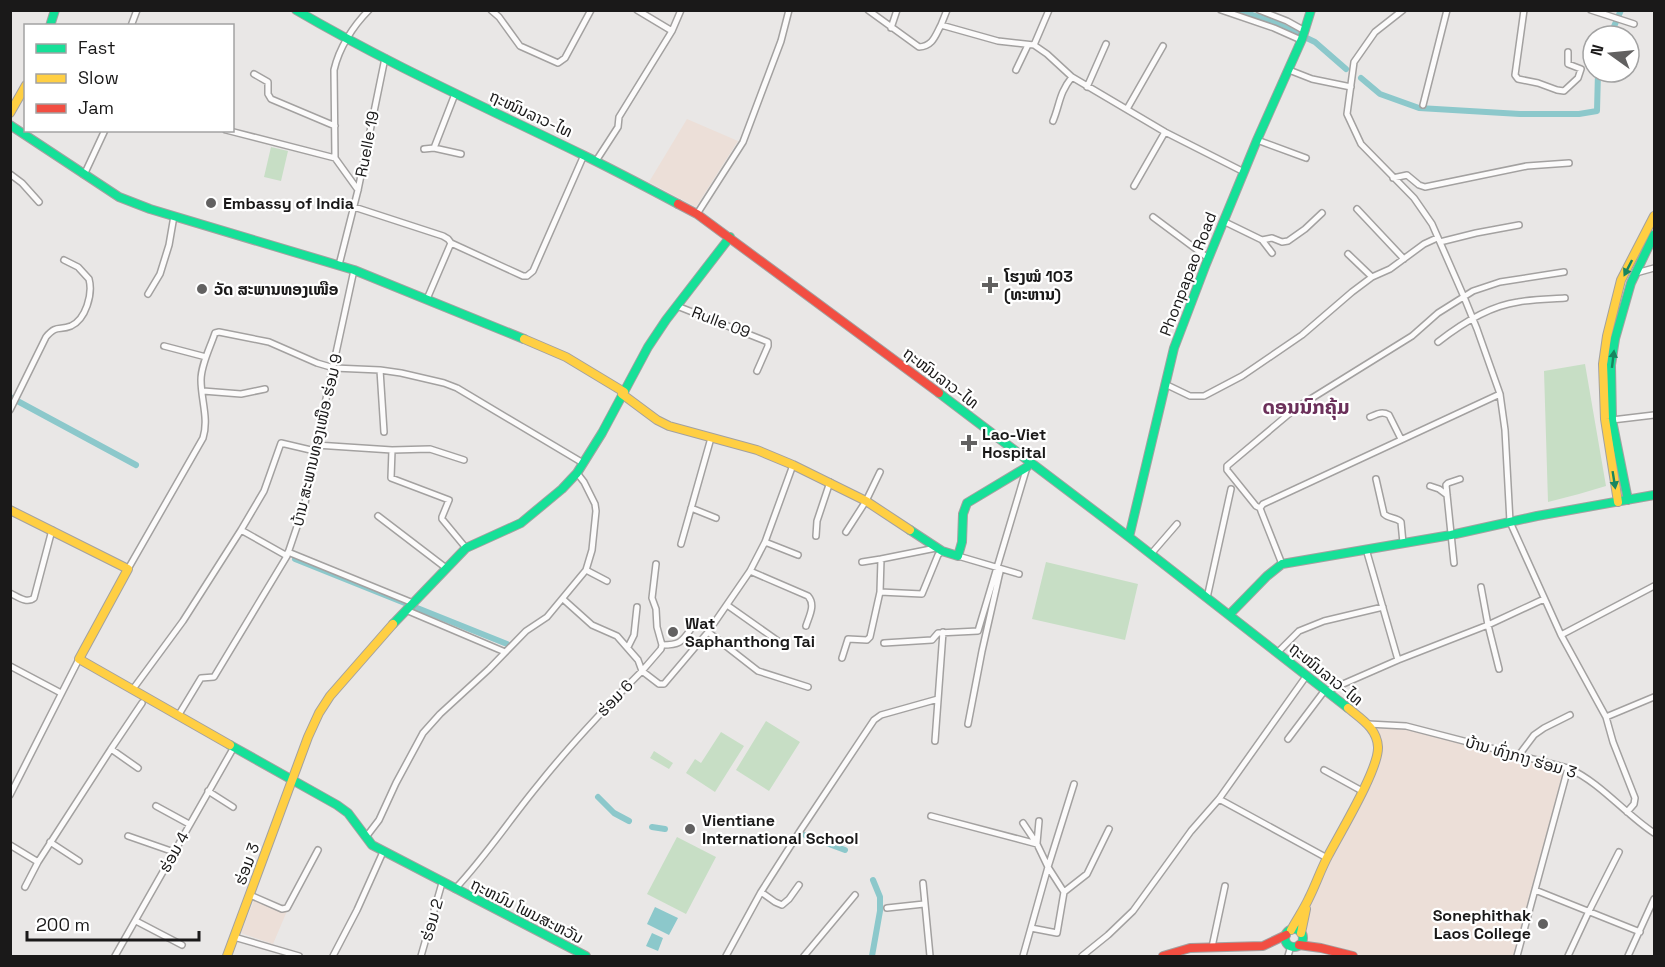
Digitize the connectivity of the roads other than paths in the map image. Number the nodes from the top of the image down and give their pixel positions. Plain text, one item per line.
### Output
1 (296, 10) edge
2 (369, 10) edge
3 (491, 10) edge
4 (503, 10) edge
5 (591, 10) edge
6 (637, 10) edge
7 (681, 10) edge
8 (789, 10) edge
9 (868, 10) edge
10 (897, 10) edge
11 (947, 10) edge
12 (1049, 10) edge
13 (1221, 10) edge
14 (1259, 10) edge
15 (1311, 10) edge
16 (1402, 10) edge
17 (1447, 10) edge
18 (1524, 10) edge
19 (1591, 10) edge
20 (499, 17) junction
21 (1634, 24) dead end
22 (941, 25) junction
23 (891, 28) junction
24 (672, 31) junction
25 (1303, 37) junction
26 (346, 39) junction
27 (1106, 44) dead end
28 (1031, 45) junction
29 (1163, 46) dead end
30 (1568, 52) dead end
31 (384, 58) junction
32 (1016, 70) dead end
33 (1289, 70) junction
34 (254, 74) dead end
35 (1072, 77) junction
36 (1087, 87) junction
37 (1351, 87) junction
38 (24, 88) edge
39 (455, 94) junction
40 (1423, 105) dead end
41 (1127, 109) junction
42 (10, 113) edge
43 (1053, 121) dead end
44 (10, 125) edge
45 (334, 126) junction
46 (104, 132) edge
47 (234, 132) edge
48 (1165, 132) junction
49 (1257, 140) junction
50 (434, 148) junction
51 (424, 149) dead end
52 (461, 154) dead end
53 (584, 155) junction
54 (335, 158) junction
55 (1306, 158) dead end
56 (596, 161) junction
57 (1569, 163) dead end
58 (1244, 172) junction
59 (10, 174) edge
60 (84, 175) junction
61 (1393, 178) junction
62 (1134, 186) dead end
63 (358, 190) junction
64 (39, 202) dead end
65 (354, 207) junction
66 (1357, 209) dead end
67 (1322, 213) dead end
68 (697, 214) junction
69 (174, 216) junction
70 (1654, 216) edge
71 (1154, 217) dead end
72 (1223, 220) junction
73 (1519, 225) dead end
74 (1654, 235) edge
75 (730, 237) junction
76 (1262, 240) junction
77 (1439, 240) junction
78 (451, 243) junction
79 (1272, 253) dead end
80 (1348, 254) dead end
81 (1208, 258) junction
82 (1404, 259) junction
83 (64, 260) dead end
84 (339, 265) junction
85 (1654, 268) edge
86 (354, 270) junction
87 (1564, 272) dead end
88 (1636, 273) junction
89 (1372, 277) junction
90 (148, 294) dead end
91 (1464, 297) junction
92 (1565, 298) dead end
93 (427, 299) junction
94 (677, 306) junction
95 (1472, 319) junction
96 (1438, 342) dead end
97 (164, 346) dead end
98 (206, 357) junction
99 (334, 368) junction
100 (380, 370) junction
101 (757, 371) dead end
102 (1165, 384) junction
103 (265, 390) dead end
104 (203, 391) junction
105 (623, 393) junction
106 (1500, 394) junction
107 (12, 407) edge
108 (1654, 415) edge
109 (1370, 417) dead end
110 (1612, 420) junction
111 (384, 432) dead end
112 (711, 438) junction
113 (1401, 439) junction
114 (316, 448) junction
115 (392, 450) junction
116 (464, 460) dead end
117 (584, 463) junction
118 (793, 465) junction
119 (1029, 465) junction
120 (880, 472) dead end
121 (577, 473) junction
122 (1376, 479) dead end
123 (1460, 479) dead end
124 (830, 482) junction
125 (1430, 486) dead end
126 (1231, 489) dead end
127 (1447, 495) junction
128 (1654, 495) edge
129 (1628, 500) junction
130 (866, 501) junction
131 (1618, 502) junction
132 (691, 508) junction
133 (1260, 508) junction
134 (10, 510) edge
135 (378, 516) dead end
136 (716, 518) dead end
137 (1510, 522) junction
138 (1177, 524) dead end
139 (52, 530) junction
140 (241, 530) junction
141 (846, 532) dead end
142 (1451, 535) junction
143 (816, 536) dead end
144 (1129, 537) junction
145 (765, 542) junction
146 (1403, 543) junction
147 (681, 544) dead end
148 (466, 549) junction
149 (1366, 549) junction
150 (939, 550) junction
151 (288, 554) junction
152 (1151, 554) junction
153 (798, 555) dead end
154 (957, 556) junction
155 (881, 559) junction
156 (862, 562) dead end
157 (1454, 563) dead end
158 (656, 564) dead end
159 (1282, 564) junction
160 (996, 567) junction
161 (446, 568) junction
162 (128, 569) junction
163 (586, 570) junction
164 (750, 571) junction
165 (1019, 574) dead end
166 (607, 580) dead end
167 (1481, 586) dead end
168 (1654, 586) edge
169 (880, 592) junction
170 (10, 593) edge
171 (1207, 598) junction
172 (563, 599) junction
173 (1544, 599) junction
174 (413, 603) junction
175 (727, 605) junction
176 (637, 607) dead end
177 (1383, 607) junction
178 (406, 610) junction
179 (1229, 615) junction
180 (1488, 625) junction
181 (806, 626) dead end
182 (691, 629) dead end
183 (708, 632) junction
184 (943, 632) junction
185 (1561, 634) junction
186 (778, 641) dead end
187 (884, 642) dead end
188 (662, 645) junction
189 (628, 647) junction
190 (505, 652) junction
191 (1278, 652) junction
192 (79, 658) junction
193 (842, 658) dead end
194 (1398, 660) junction
195 (10, 666) edge
196 (1499, 669) dead end
197 (642, 671) junction
198 (1307, 675) junction
199 (808, 687) dead end
200 (133, 689) junction
201 (1326, 690) junction
202 (61, 693) junction
203 (1654, 697) edge
204 (938, 699) junction
205 (142, 703) dead end
206 (1569, 715) dead end
207 (178, 716) junction
208 (1606, 717) junction
209 (968, 724) dead end
210 (1368, 724) junction
211 (1288, 739) dead end
212 (935, 741) dead end
213 (234, 747) junction
214 (111, 749) junction
215 (1519, 755) junction
216 (138, 768) dead end
217 (1568, 768) junction
218 (1324, 770) dead end
219 (292, 780) junction
220 (1074, 784) dead end
221 (208, 791) junction
222 (1362, 791) junction
223 (10, 795) edge
224 (1219, 799) junction
225 (156, 806) dead end
226 (233, 807) dead end
227 (1627, 812) junction
228 (931, 816) dead end
229 (1039, 821) dead end
230 (1023, 823) dead end
231 (189, 824) junction
232 (1109, 829) dead end
233 (1654, 833) edge
234 (128, 836) dead end
235 (366, 837) junction
236 (50, 842) junction
237 (1037, 844) junction
238 (10, 845) edge
239 (318, 850) dead end
240 (174, 852) junction
241 (383, 852) junction
242 (1619, 852) dead end
243 (1327, 858) junction
244 (80, 861) dead end
245 (38, 862) junction
246 (1048, 867) junction
247 (442, 883) junction
248 (923, 883) dead end
249 (799, 885) dead end
250 (1225, 886) dead end
251 (25, 887) dead end
252 (455, 889) junction
253 (1535, 890) junction
254 (761, 892) junction
255 (1064, 892) junction
256 (250, 895) junction
257 (855, 895) dead end
258 (1309, 899) junction
259 (1654, 899) edge
260 (924, 904) junction
261 (887, 908) dead end
262 (1588, 911) junction
263 (136, 921) junction
264 (1031, 928) junction
265 (1288, 932) junction
266 (1640, 932) junction
267 (234, 937) junction
268 (1296, 941) junction
269 (182, 945) dead end
270 (1263, 946) junction
271 (1212, 947) junction
272 (115, 957) edge
273 (227, 957) edge
274 (299, 957) edge
275 (333, 957) edge
276 (421, 957) edge
277 (586, 957) edge
278 (726, 957) edge
279 (804, 957) edge
280 (930, 957) edge
281 (1023, 957) edge
282 (1082, 957) edge
283 (1163, 957) edge
284 (1288, 957) edge
285 (1353, 957) edge
286 (1517, 957) edge
287 (1568, 957) edge
288 (1628, 957) edge

1 - 26 street, ຖະໜົນລາວ-ໄທ
2 - 26 street
3 - 20 street
4 - 20 street
5 - 20 street
6 - 24 street
7 - 24 street
8 - 68 street
9 - 23 street
10 - 23 street
11 - 22 street
12 - 28 street
13 - 25 street
14 - 25 street
15 - 25 street, Phonpapao Road
16 - 37 street
17 - 40 street
18 - 30 street
19 - 21 street
22 - 23 street
22 - 28 street
24 - 56 street
25 - 33 street, Phonpapao Road
26 - 31 street, ຖະໜົນລາວ-ໄທ
26 - 45 street
27 - 36 street
28 - 32 street
28 - 35 street
29 - 41 street
31 - 39 street, ຖະໜົນລາວ-ໄທ
31 - 63 street, Ruelle 19
33 - 37 street
33 - 49 street, Phonpapao Road
34 - 45 street
35 - 36 street
35 - 43 street
36 - 41 street
37 - 61 street
38 - 42 street
39 - 50 street
39 - 53 street, ຖະໜົນລາວ-ໄທ
41 - 48 street
44 - 60 street
45 - 54 street
46 - 60 street
47 - 54 street
48 - 58 street
48 - 62 street
49 - 55 street
49 - 58 street, Phonpapao Road
50 - 51 street
50 - 52 street
53 - 56 street, ຖະໜົນລາວ-ໄທ
53 - 78 street
54 - 63 street
56 - 68 street, ຖະໜົນລາວ-ໄທ
57 - 61 street
58 - 72 street, Phonpapao Road
59 - 64 street
60 - 69 street
61 - 77 street
63 - 65 street, Ruelle 19
65 - 78 street
65 - 84 street, Ruelle 19
66 - 82 street
67 - 76 street
68 - 75 street, ຖະໜົນລາວ-ໄທ
69 - 84 street
69 - 90 street
70 -> 131 street
71 - 81 street
72 - 76 street
72 - 81 street, Phonpapao Road
73 - 77 street
74 - 88 street
75 - 94 street, ຮ່ອມ 3
75 - 119 street, ຖະໜົນລາວ-ໄທ
76 - 79 street
77 - 82 street
77 - 91 street
78 - 93 street
80 - 89 street
81 - 102 street, Phonpapao Road
82 - 89 street
83 - 107 street
84 - 86 street
85 - 88 street
86 - 93 street
86 - 99 street, ບ້ານ ສະພານທອງເໜືອ ຮ່ອມ 9
87 - 91 street
110 -> 88 street
89 - 102 street
91 - 95 street
91 - 133 street
92 - 95 street
93 - 105 street
94 - 101 street, Rulle 09
94 - 105 street, ຮ່ອມ 3
95 - 96 street
95 - 106 street
97 - 98 street
98 - 99 street
98 - 104 street
99 - 100 street
99 - 114 street, ບ້ານ ສະພານທອງເໜືອ ຮ່ອມ 9
100 - 111 street
100 - 117 street
102 - 144 street, Phonpapao Road
103 - 104 street
104 - 162 street
105 - 112 street
105 - 117 street, ຮ່ອມ 3
106 - 113 street
106 - 137 street
108 - 110 street
109 - 113 street
110 - 129 street
112 - 118 street
112 - 132 street
113 - 133 street
114 - 115 street
114 - 140 street
114 - 151 street, ບ້ານ ສະພານທອງເໜືອ ຮ່ອມ 9
115 - 116 street
115 - 148 street
117 - 121 street, ຮ່ອມ 3
118 - 124 street
118 - 145 street, ຮ່ອມ 6
119 - 144 street, ຖະໜົນລາວ-ໄທ
119 - 154 street
119 - 160 street
120 - 130 street
121 - 148 street, ຮ່ອມ 3
121 - 163 street
122 - 146 street
123 - 127 street
124 - 130 street
124 - 143 street
125 - 127 street
126 - 171 street
127 - 142 street
128 - 129 street
129 - 131 street
130 - 141 street
130 - 150 street
131 - 137 street
132 - 136 street
132 - 147 street
133 - 159 street
134 - 139 street
135 - 161 street
137 - 142 street
137 - 173 street
138 - 152 street
139 - 162 street
139 - 170 street
140 - 151 street
140 - 200 street
142 - 146 street
142 - 157 street
144 - 152 street, ຖະໜົນລາວ-ໄທ
145 - 153 street
145 - 164 street, ຮ່ອມ 6
146 - 149 street
148 - 161 street, ຮ່ອມ 3
149 - 159 street
149 - 177 street
150 - 154 street
150 - 155 street
150 - 169 street
151 - 174 street
151 - 207 street, ບ້ານ ສະພານທອງເໜືອ ຮ່ອມ 9
152 - 171 street, ຖະໜົນລາວ-ໄທ
154 - 160 street
155 - 156 street
155 - 169 street
158 - 188 street
159 - 179 street
160 - 165 street
160 - 184 street
160 - 209 street
161 - 174 street, ຮ່ອມ 3
162 - 192 street
163 - 166 street
163 - 172 street
164 - 175 street, ຮ່ອມ 6
164 - 181 street
167 - 180 street
168 - 185 street
169 - 193 street
171 - 179 street, ຖະໜົນລາວ-ໄທ
172 - 189 street
172 - 190 street
173 - 180 street
173 - 185 street
174 - 178 street, ຮ່ອມ 3
175 - 183 street, ຮ່ອມ 6
175 - 186 street
176 - 189 street
177 - 191 street
177 - 194 street
178 - 190 street
178 - 219 street, ຮ່ອມ 3
179 - 191 street, ຖະໜົນລາວ-ໄທ
180 - 194 street
180 - 196 street
182 - 188 street
183 - 197 street, ຮ່ອມ 6
183 - 199 street
184 - 187 street
184 - 204 street
185 - 208 street
188 - 197 street
189 - 197 street
190 - 235 street
191 - 198 street, ຖະໜົນລາວ-ໄທ
192 - 200 street, ຖະຫນົນ ໂພນສະຫວັນ
192 - 202 street
194 - 201 street
195 - 202 street
197 - 252 street, ຮ່ອມ 6
198 - 201 street, ຖະໜົນລາວ-ໄທ
198 - 224 street
200 - 207 street, ຖະຫນົນ ໂພນສະຫວັນ
201 - 210 street, ຖະໜົນລາວ-ໄທ
201 - 211 street
202 - 223 street
203 - 208 street
204 - 212 street
204 - 254 street
205 - 214 street
206 - 215 street
207 - 213 street, ຖະຫນົນ ໂພນສະຫວັນ
208 - 227 street
210 - 215 street, ບ້ານ ທົ່ງກາງ ຮ່ອມ 3
210 - 222 street, ຖະໜົນລາວ-ໄທ
213 - 219 street, ຖະຫນົນ ໂພນສະຫວັນ
213 - 221 street, ຮ່ອມ 4
214 - 216 street
214 - 236 street
215 - 217 street, ບ້ານ ທົ່ງກາງ ຮ່ອມ 3
217 - 227 street, ບ້ານ ທົ່ງກາງ ຮ່ອມ 3
217 - 253 street
218 - 222 street
219 - 235 street, ຖະຫນົນ ໂພນສະຫວັນ
219 - 256 street, ຮ່ອມ 3
220 - 246 street
221 - 226 street
221 - 231 street, ຮ່ອມ 4
222 - 243 street, ຖະໜົນລາວ-ໄທ
224 - 243 street
224 - 282 street
225 - 231 street
227 - 233 street, ບ້ານ ທົ່ງກາງ ຮ່ອມ 3
228 - 237 street
229 - 237 street
230 - 237 street
231 - 240 street, ຮ່ອມ 4
232 - 255 street
234 - 240 street
235 - 241 street, ຖະຫນົນ ໂພນສະຫວັນ
236 - 244 street
236 - 245 street
237 - 246 street
238 - 245 street
239 - 256 street
240 - 263 street, ຮ່ອມ 4
241 - 247 street, ຖະຫນົນ ໂພນສະຫວັນ
241 - 275 street
242 - 262 street
243 - 258 street, ຖະໜົນລາວ-ໄທ
245 - 251 street
246 - 255 street
246 - 264 street
247 - 252 street, ຖະຫນົນ ໂພນສະຫວັນ
247 - 276 street, ຮ່ອມ 2
248 - 260 street
249 - 254 street
250 - 271 street
252 - 277 street, ຖະຫນົນ ໂພນສະຫວັນ
253 - 262 street
253 - 286 street
254 - 278 street
255 - 264 street
256 - 267 street, ຮ່ອມ 3
257 - 279 street
258 - 265 street, ຖະໜົນລາວ-ໄທ
258 - 268 street, ຖະໜົນລາວ-ໄທ
259 - 266 street
260 - 261 street
260 - 280 street
262 - 266 street
262 - 287 street
263 - 269 street
263 - 272 street, ຮ່ອມ 4
264 - 281 street
265 - 268 street
265 - 268 street
265 - 270 street
266 - 288 street
267 - 273 street, ຮ່ອມ 3
267 - 274 street
268 - 270 street
268 - 284 street
268 - 285 street
270 - 271 street
271 - 283 street

